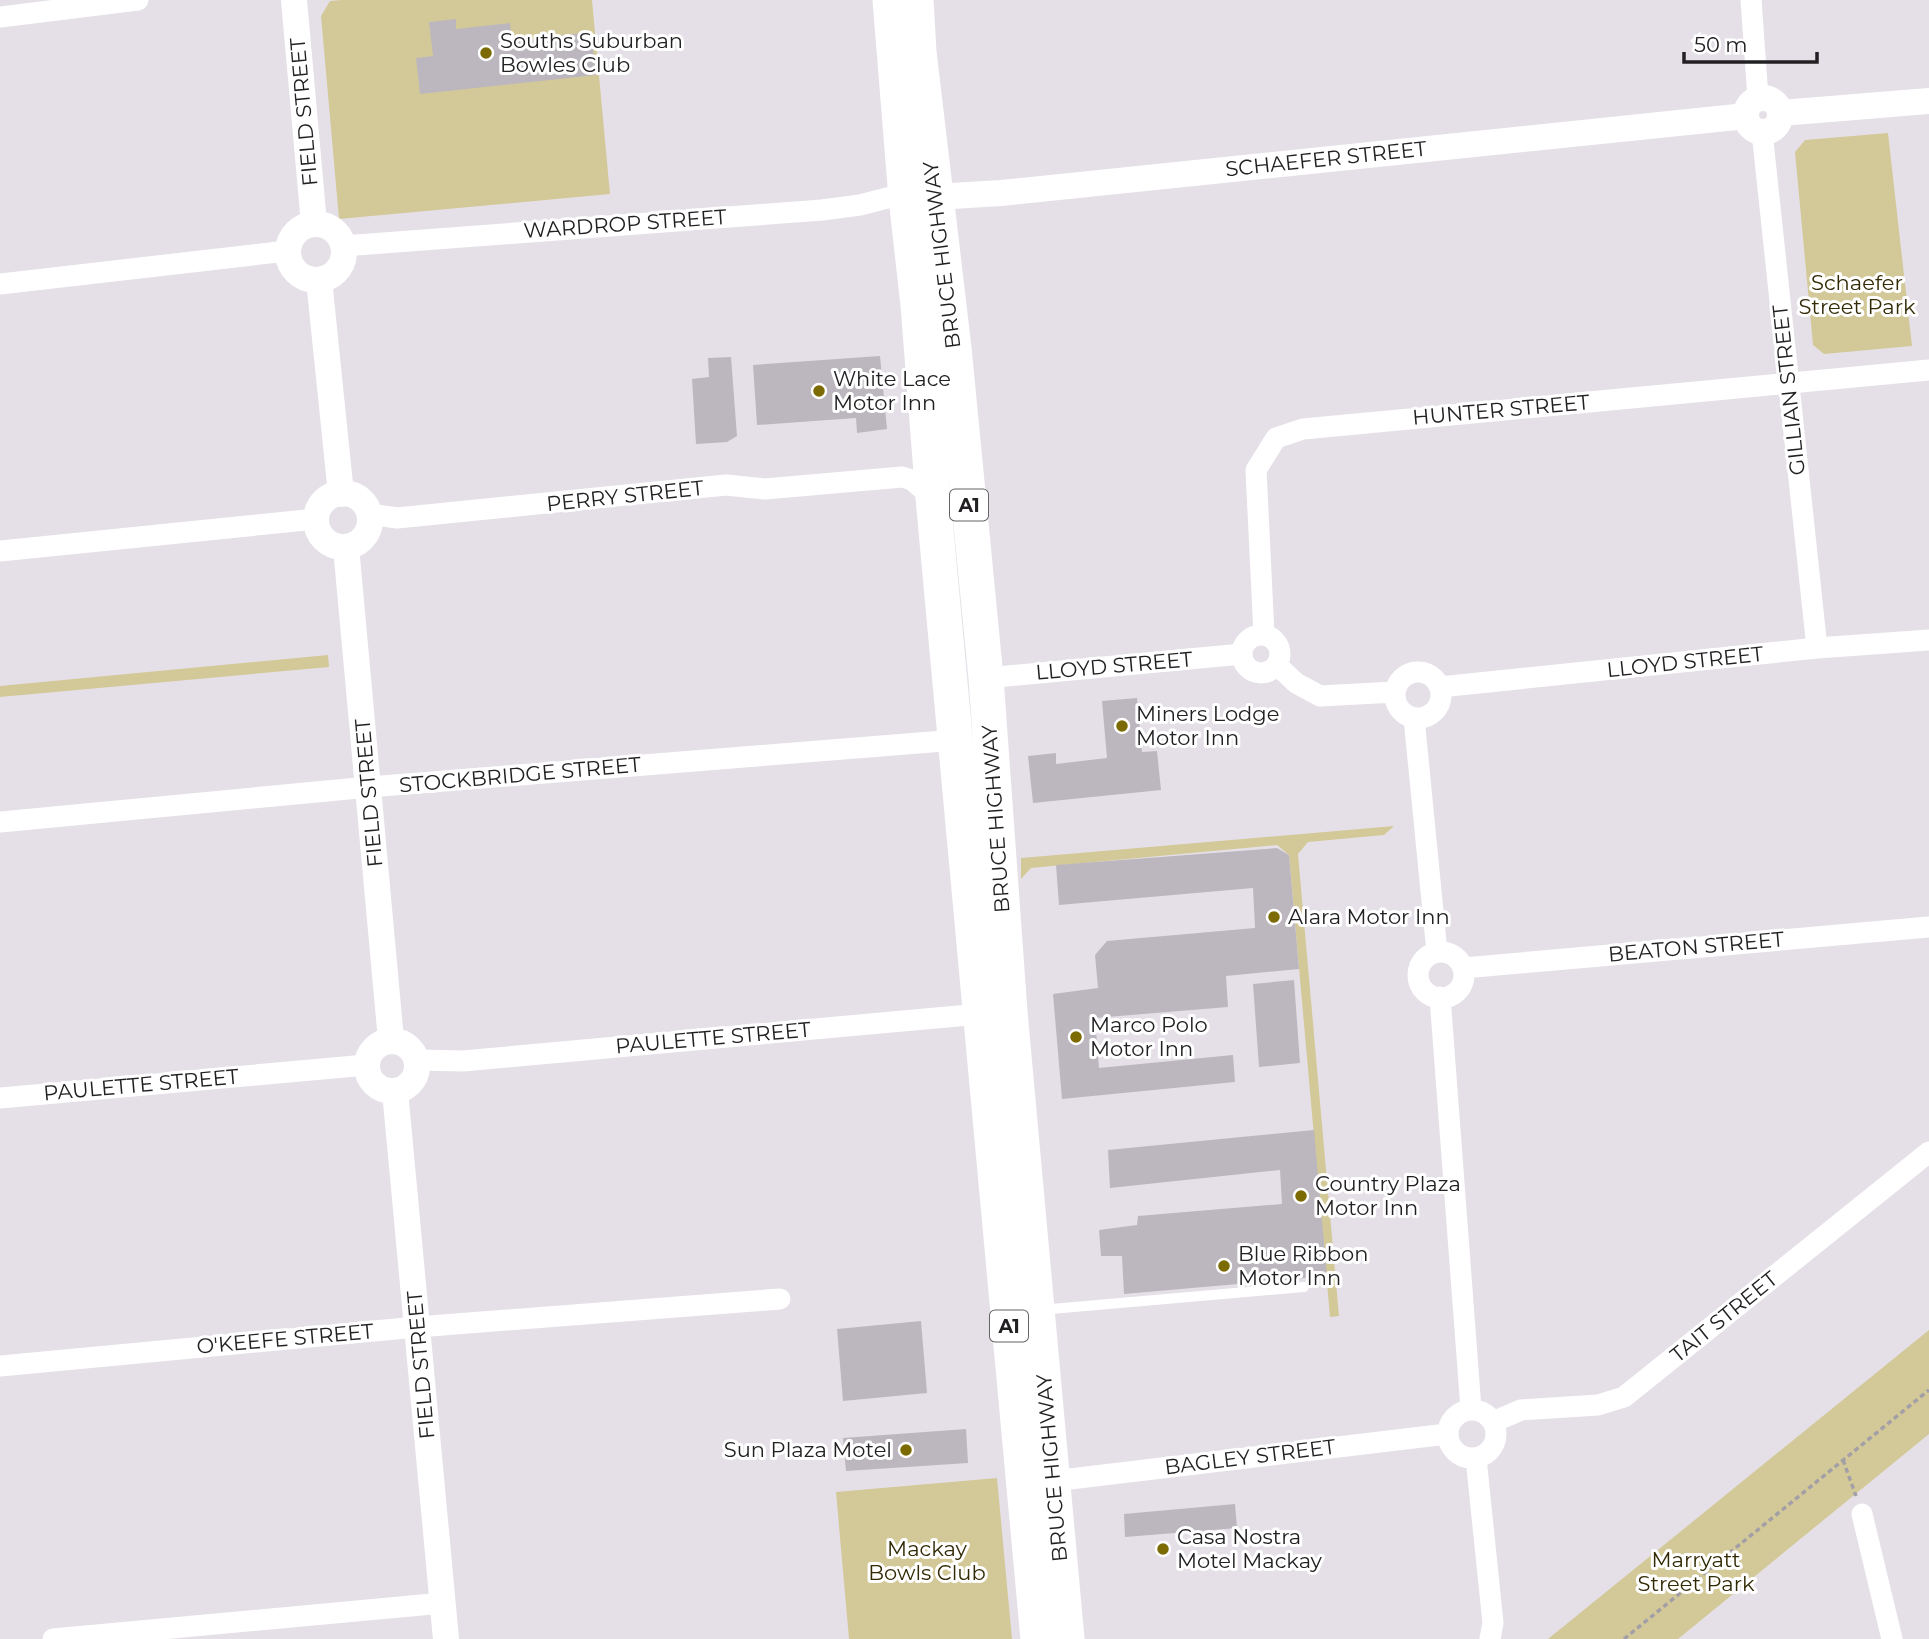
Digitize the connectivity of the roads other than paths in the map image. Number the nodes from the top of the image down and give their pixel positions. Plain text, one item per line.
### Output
1 (138, 0) edge
2 (293, 0) edge
3 (890, 0) edge
4 (916, 0) edge
5 (1751, 0) edge
6 (0, 17) edge
7 (1929, 101) edge
8 (1755, 115) junction
9 (921, 198) junction
10 (314, 224) junction
11 (343, 246) junction
12 (288, 251) junction
13 (319, 280) junction
14 (0, 284) edge
15 (1929, 370) edge
16 (1788, 384) junction
17 (929, 442) junction
18 (881, 480) junction
19 (341, 494) junction
20 (933, 498) junction
21 (369, 514) junction
22 (316, 519) junction
23 (346, 547) junction
24 (0, 551) edge
25 (1264, 635) junction
26 (1929, 640) edge
27 (1817, 648) junction
28 (1242, 654) junction
29 (1277, 665) junction
30 (986, 678) junction
31 (1440, 687) junction
32 (1395, 692) junction
33 (1414, 718) junction
34 (956, 740) junction
35 (369, 787) junction
36 (0, 822) edge
37 (1929, 926) edge
38 (1437, 952) junction
39 (1464, 968) junction
40 (1440, 997) junction
41 (995, 1012) junction
42 (391, 1040) junction
43 (417, 1060) junction
44 (366, 1065) junction
45 (395, 1091) junction
46 (0, 1098) edge
47 (1929, 1152) edge
48 (1304, 1287) dead end
49 (780, 1299) dead end
50 (1037, 1310) junction
51 (417, 1327) junction
52 (0, 1366) edge
53 (1471, 1409) junction
54 (1493, 1422) junction
55 (1447, 1434) junction
56 (1475, 1458) junction
57 (1054, 1490) junction
58 (1862, 1514) road end
59 (443, 1604) junction
60 (53, 1639) edge
61 (446, 1639) edge
62 (1038, 1639) edge
63 (1054, 1639) edge
64 (1067, 1639) edge
65 (1490, 1639) edge
66 (1892, 1639) edge

1 - 6 street
2 - 10 street, FIELD STREET
3 - 9 highway, BRUCE HIGHWAY / A1
4 - 9 highway, BRUCE HIGHWAY / A1
5 - 8 street, GILLIAN STREET
7 - 8 street
8 - 9 street, SCHAEFER STREET
8 - 16 street, GILLIAN STREET
9 - 11 street, WARDROP STREET
9 - 17 highway, BRUCE HIGHWAY / A1
9 - 30 highway, BRUCE HIGHWAY / A1
10 - 11 street
10 - 12 street
11 - 13 street
12 - 13 street
12 - 14 street
13 - 19 street
15 - 16 street, HUNTER STREET
16 - 25 street, HUNTER STREET
16 - 27 street, GILLIAN STREET
17 - 18 street, PERRY STREET
17 - 20 highway, BRUCE HIGHWAY / A1
18 - 20 street, PERRY STREET
18 - 21 street, PERRY STREET
19 - 21 street
19 - 22 street
20 - 34 highway, BRUCE HIGHWAY / A1
21 - 23 street
22 - 23 street
22 - 24 street
23 - 35 street, FIELD STREET
25 - 28 street
25 - 29 street
26 - 27 street, LLOYD STREET
27 - 31 street, LLOYD STREET
28 - 29 street
28 - 30 street, LLOYD STREET
29 - 32 street
30 - 41 highway, BRUCE HIGHWAY / A1
31 - 32 street
31 - 33 street
32 - 33 street
33 - 38 street
34 - 35 street, STOCKBRIDGE STREET
34 - 41 highway, BRUCE HIGHWAY / A1
35 - 36 street, STOCKBRIDGE STREET
35 - 42 street, FIELD STREET
37 - 39 street, BEATON STREET
38 - 39 street
38 - 40 street
39 - 40 street
40 - 53 street
41 - 43 street, PAULETTE STREET
41 - 50 highway, BRUCE HIGHWAY / A1
41 - 62 highway, BRUCE HIGHWAY / A1
42 - 43 street
42 - 44 street
43 - 45 street
44 - 45 street
44 - 46 street, PAULETTE STREET
45 - 51 street, FIELD STREET
47 - 54 street, TAIT STREET
48 - 50 lane
49 - 51 street, O'KEEFE STREET
50 - 57 highway, BRUCE HIGHWAY / A1
51 - 52 street, O'KEEFE STREET
51 - 59 street, FIELD STREET
53 - 54 street
53 - 55 street
54 - 56 street
55 - 56 street
55 - 57 street, BAGLEY STREET
56 - 65 street
57 - 63 highway
57 - 64 highway, BRUCE HIGHWAY / A1
58 - 66 street
59 - 60 street
59 - 61 street, FIELD STREET

